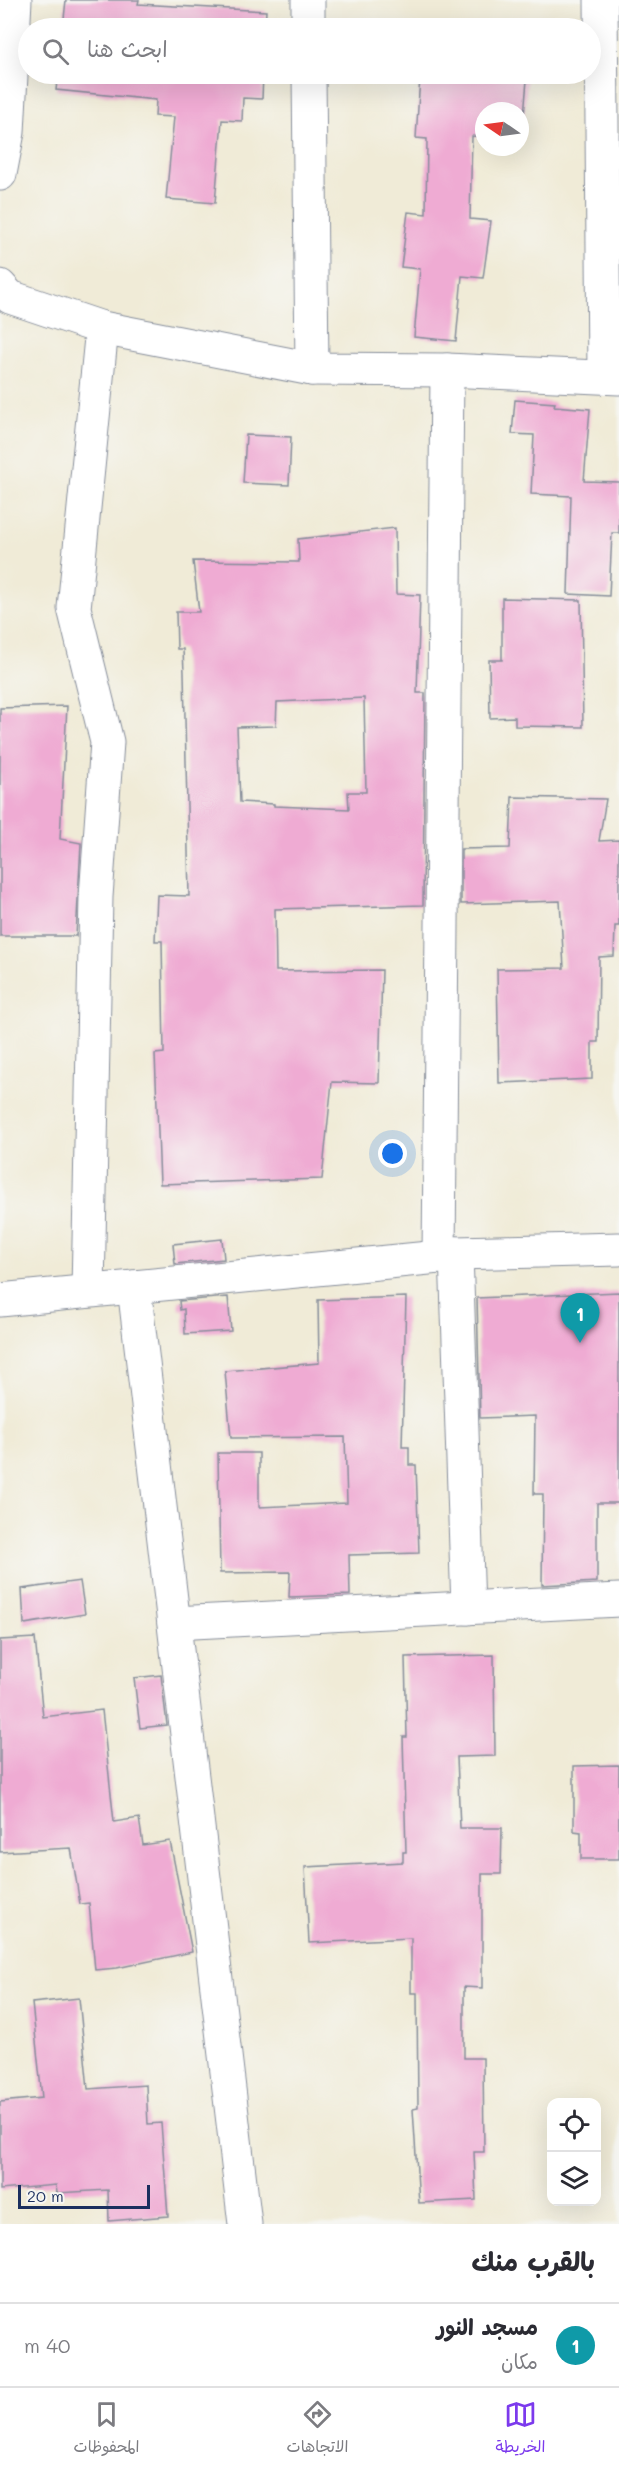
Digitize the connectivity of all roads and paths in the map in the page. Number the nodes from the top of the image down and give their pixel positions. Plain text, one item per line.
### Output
1 (15, 0) edge
2 (308, 0) edge
3 (601, 0) edge
4 (308, 18) edge
5 (309, 84) edge
6 (4, 130) edge
7 (0, 174) edge
8 (0, 286) edge
9 (102, 328) junction
10 (312, 369) junction
11 (447, 370) junction
12 (612, 377) edge
13 (619, 1249) edge
14 (448, 1255) junction
15 (134, 1287) junction
16 (88, 1291) junction
17 (0, 1300) edge
18 (619, 1600) edge
19 (468, 1608) junction
20 (174, 1623) junction
21 (244, 2224) edge

1 - 6 street
2 - 4 street
3 - 12 street
5 - 10 street
6 - 7 street
8 - 9 street
9 - 10 street
9 - 16 street
10 - 11 street
11 - 12 street
11 - 14 street
13 - 14 street
14 - 15 street
14 - 19 street
15 - 16 street
15 - 20 street
16 - 17 street
18 - 19 street
19 - 20 street
20 - 21 street

